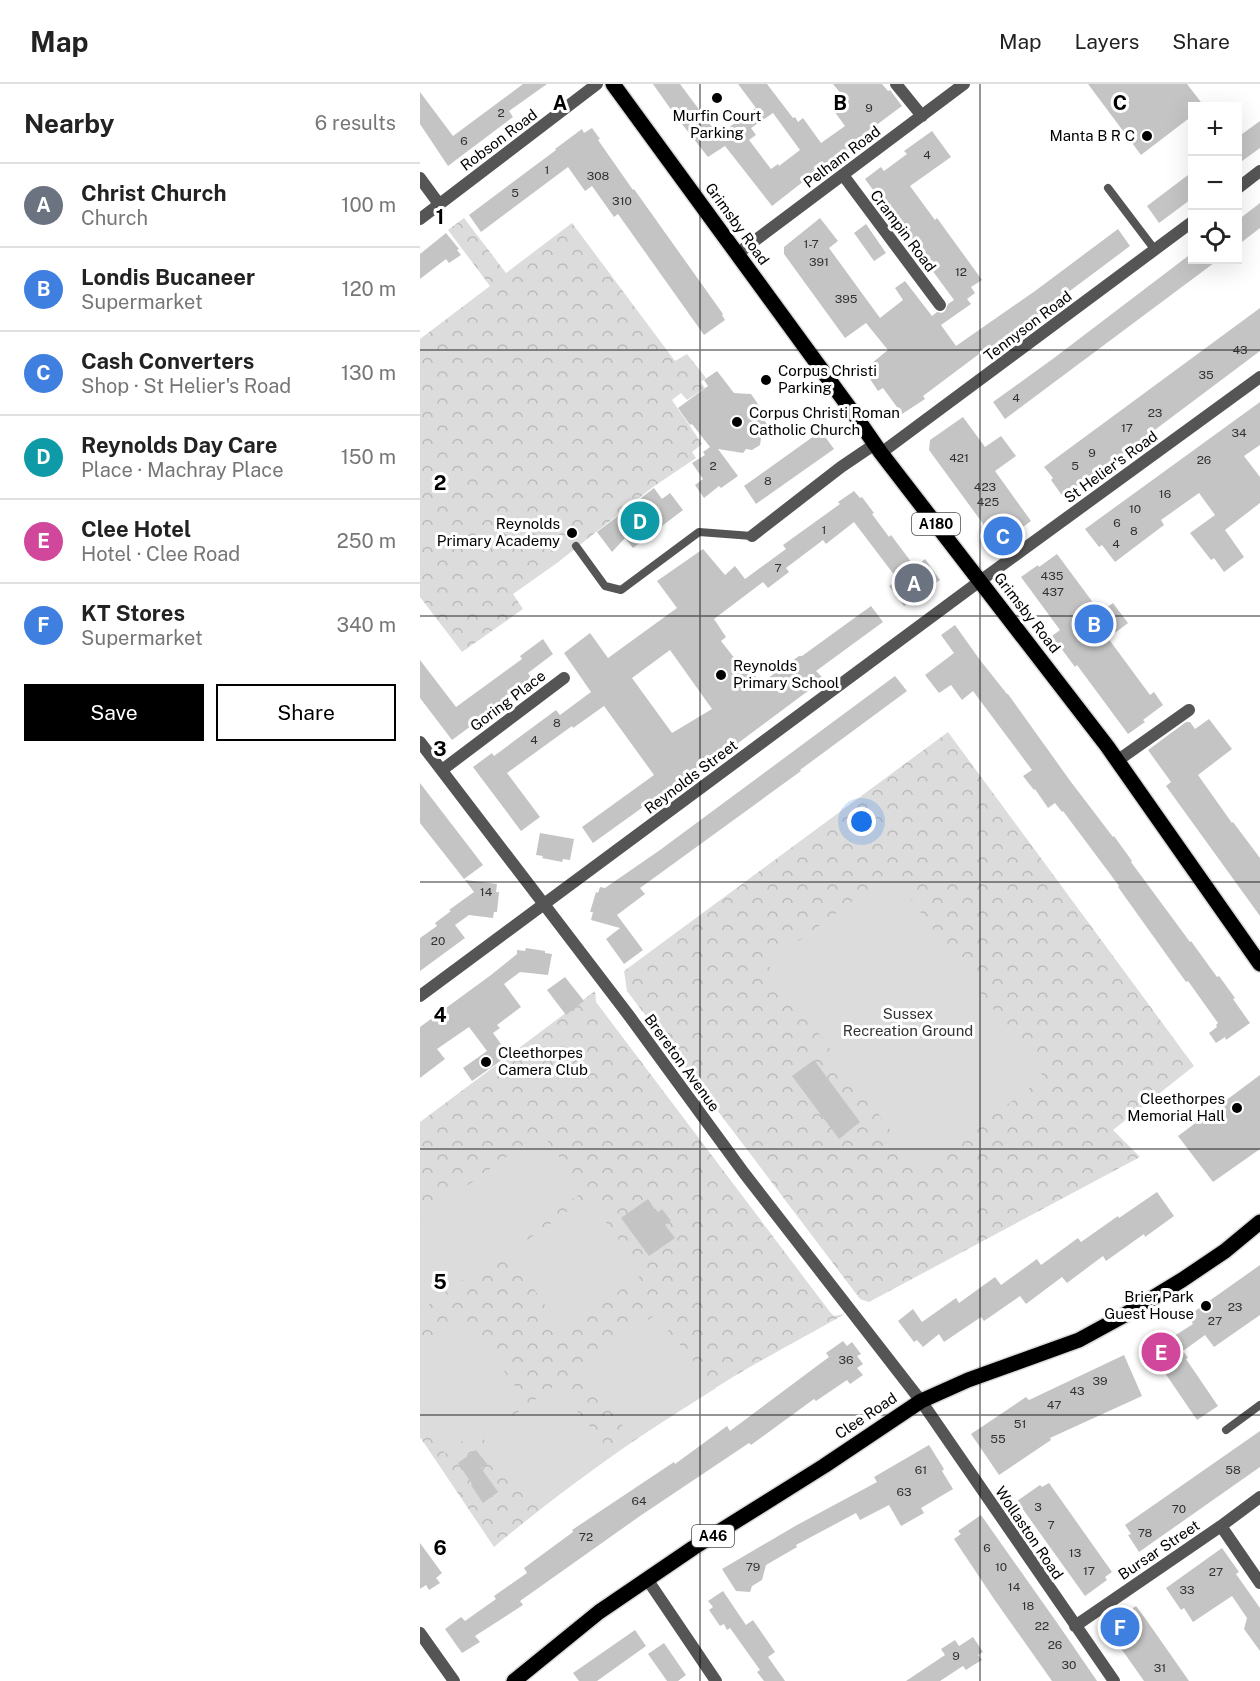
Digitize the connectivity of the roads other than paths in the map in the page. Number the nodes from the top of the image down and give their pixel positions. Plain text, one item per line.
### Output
1 (597, 84) edge
2 (613, 84) edge
3 (896, 84) edge
4 (964, 84) edge
5 (922, 116) junction
6 (1260, 171) edge
7 (843, 175) junction
8 (420, 178) edge
9 (1242, 185) edge
10 (1108, 188) dead end
11 (439, 204) junction
12 (420, 219) edge
13 (1188, 225) edge
14 (1155, 250) junction
15 (737, 254) junction
16 (940, 305) dead end
17 (1260, 377) edge
18 (878, 449) junction
19 (752, 536) joint
20 (576, 546) dead end
21 (980, 581) junction
22 (564, 678) dead end
23 (1189, 710) dead end
24 (420, 742) edge
25 (425, 758) edge
26 (1117, 761) junction
27 (442, 770) junction
28 (544, 905) junction
29 (1260, 964) edge
30 (420, 996) edge
31 (1260, 1222) edge
32 (921, 1401) junction
33 (1260, 1406) edge
34 (1226, 1430) dead end
35 (1260, 1497) edge
36 (1221, 1526) junction
37 (647, 1579) junction
38 (1260, 1583) edge
39 (1075, 1626) junction
40 (420, 1633) edge
41 (454, 1681) edge
42 (514, 1681) edge
43 (716, 1681) edge
44 (1114, 1681) edge

1 - 11 street, Robson Road
2 - 15 main road, Grimsby Road / A180
3 - 5 street
4 - 5 street, Pelham Road
5 - 7 street, Pelham Road
6 - 9 street
7 - 15 street, Pelham Road
7 - 16 street, Crampin Road
8 - 11 street
10 - 14 lane
11 - 12 street, Robson Road
13 - 14 street, Tennyson Road
14 - 18 street, Tennyson Road
15 - 18 main road, Grimsby Road / A180
17 - 21 street, St Helier's Road
18 - 19 street, Tennyson Road
18 - 21 main road, Grimsby Road / A180
19 - 20 lane
21 - 26 main road, Grimsby Road / A180
21 - 28 street, Reynolds Street
22 - 27 street, Goring Place
23 - 26 street
24 - 25 street, Brereton Avenue
25 - 27 street, Brereton Avenue
26 - 29 main road, Grimsby Road / A180
27 - 28 street, Brereton Avenue
28 - 30 street, Reynolds Street
28 - 32 street, Brereton Avenue
31 - 32 main road, Clee Road / A46
32 - 37 main road, Clee Road / A46
32 - 39 street, Wollaston Road
33 - 34 lane
35 - 36 street, Bursar Street
36 - 38 street
36 - 39 street, Bursar Street
37 - 42 main road, Clee Road / A46
37 - 43 street
39 - 44 street, Wollaston Road
40 - 41 street

